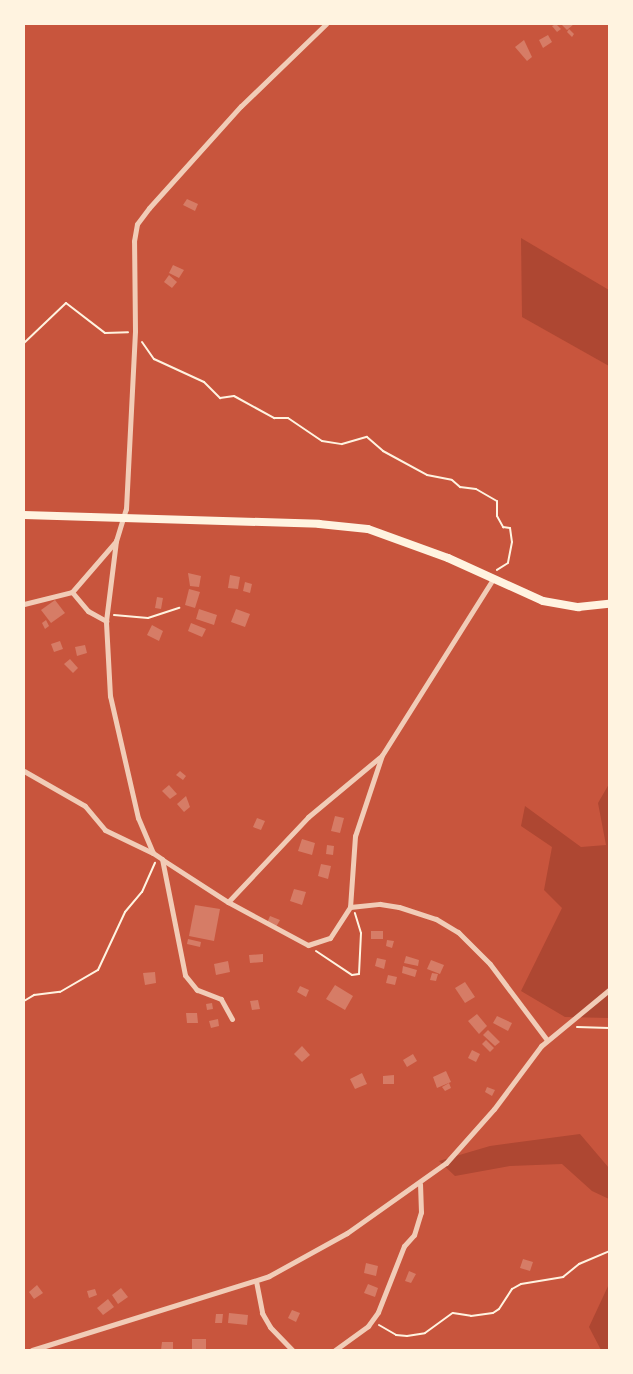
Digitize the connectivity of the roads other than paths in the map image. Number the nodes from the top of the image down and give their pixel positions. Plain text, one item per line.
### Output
1 (326, 24) edge
2 (24, 515) edge
3 (124, 520) junction
4 (116, 541) junction
5 (493, 579) junction
6 (72, 592) junction
7 (24, 604) edge
8 (609, 604) edge
9 (106, 621) junction
10 (382, 755) junction
11 (24, 771) edge
12 (153, 853) junction
13 (160, 858) junction
14 (228, 902) junction
15 (350, 909) junction
16 (609, 990) edge
17 (232, 1019) dead end
18 (547, 1040) junction
19 (420, 1184) junction
20 (256, 1281) junction
21 (46, 1348) edge
22 (32, 1350) edge
23 (292, 1350) edge
24 (335, 1350) edge

1 - 3 street
2 - 3 main road
3 - 4 street
3 - 5 main road
4 - 6 street
4 - 9 street
5 - 8 main road
5 - 10 street
6 - 7 street
6 - 9 street
9 - 12 street
10 - 14 street
10 - 15 street
11 - 12 street
12 - 13 street
13 - 14 street
13 - 17 street
14 - 15 street
15 - 18 street
16 - 18 street
18 - 19 street
19 - 20 street
19 - 24 street
20 - 21 street
20 - 23 street
21 - 22 street

